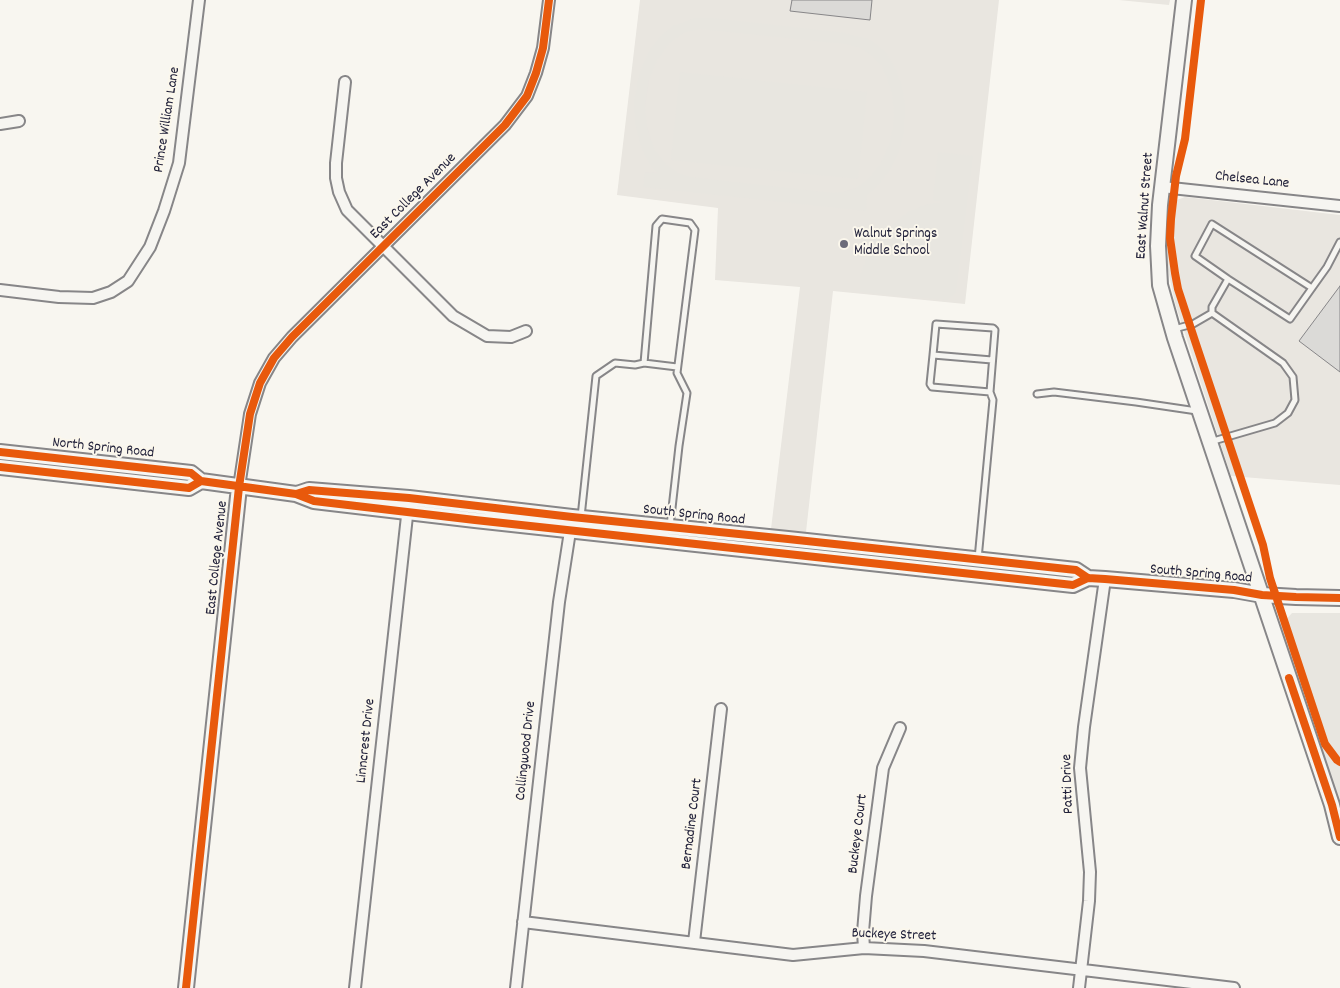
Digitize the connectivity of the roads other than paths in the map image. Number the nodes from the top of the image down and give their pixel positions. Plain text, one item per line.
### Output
1 (199, 0) edge
2 (549, 0) edge
3 (1184, 0) edge
4 (345, 82) dead end
5 (19, 121) dead end
6 (0, 124) edge
7 (1162, 187) junction
8 (1340, 206) edge
9 (1340, 242) edge
10 (384, 246) junction
11 (1228, 279) junction
12 (1312, 288) junction
13 (0, 290) edge
14 (1212, 313) junction
15 (1172, 329) junction
16 (526, 332) dead end
17 (933, 356) junction
18 (992, 360) junction
19 (644, 363) junction
20 (677, 368) junction
21 (990, 392) junction
22 (1037, 394) dead end
23 (1200, 412) junction
24 (1210, 442) junction
25 (0, 452) edge
26 (0, 467) edge
27 (201, 481) junction
28 (239, 487) junction
29 (296, 494) junction
30 (409, 498) junction
31 (407, 512) junction
32 (574, 522) junction
33 (666, 531) junction
34 (978, 560) junction
35 (976, 575) junction
36 (1088, 578) junction
37 (1105, 580) junction
38 (1262, 595) junction
39 (1340, 598) edge
40 (721, 709) dead end
41 (900, 728) dead end
42 (1340, 836) edge
43 (523, 922) junction
44 (694, 942) junction
45 (864, 948) junction
46 (1081, 969) junction
47 (186, 988) edge
48 (355, 988) edge
49 (516, 988) edge
50 (1079, 988) edge
51 (1234, 988) edge

1 - 13 street, Prince William Lane
2 - 10 street, East College Avenue
3 - 7 main road, East Walnut Street
4 - 10 street
5 - 6 street
7 - 8 street, Chelsea Lane
7 - 15 main road, East Walnut Street
9 - 12 lane
10 - 16 street
10 - 28 street, East College Avenue
11 - 12 lane
11 - 12 lane
11 - 14 lane
14 - 15 lane
14 - 24 lane
15 - 23 main road, East Walnut Street
17 - 18 lane
17 - 18 lane
17 - 21 lane
18 - 21 lane
19 - 20 lane
19 - 20 lane
19 - 32 lane
20 - 33 lane
21 - 34 lane
22 - 23 lane
23 - 24 main road, East Walnut Street
24 - 38 main road, East Walnut Street
25 - 27 main road, North Spring Road
26 - 27 main road, North Spring Road
27 - 28 main road, North Spring Road
28 - 29 main road, South Spring Road
28 - 47 main road, East College Avenue
29 - 30 main road, South Spring Road
29 - 31 main road, South Spring Road
30 - 31 street, Linncrest Drive
30 - 32 main road, South Spring Road
31 - 32 main road, South Spring Road
31 - 48 street, Linncrest Drive
32 - 33 main road, South Spring Road
32 - 43 street, Collingwood Drive
33 - 34 main road, South Spring Road
33 - 35 main road, South Spring Road
34 - 35 main road
34 - 36 main road, South Spring Road
35 - 36 main road, South Spring Road
36 - 37 main road, South Spring Road
37 - 38 main road, South Spring Road
37 - 46 street, Patti Drive
38 - 39 main road, South Spring Road
38 - 42 main road, East Walnut Street
40 - 44 street, Bernadine Court
41 - 45 street, Buckeye Court
43 - 44 street, Buckeye Street
43 - 49 street, Collingwood Drive
44 - 45 street, Buckeye Street
45 - 46 street, Buckeye Street
46 - 50 street, Patti Drive
46 - 51 street, Buckeye Street

